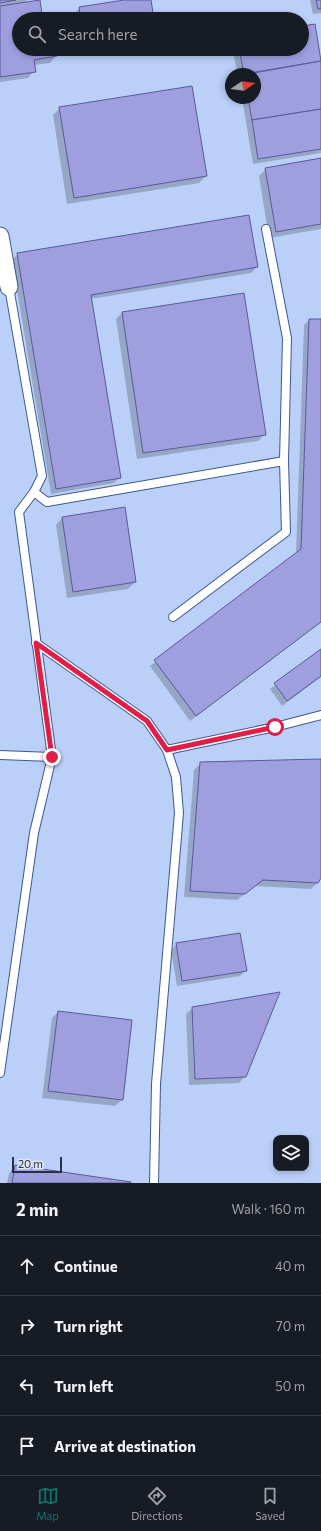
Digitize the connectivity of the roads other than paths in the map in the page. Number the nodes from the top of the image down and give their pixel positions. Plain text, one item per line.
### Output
1 (266, 229) dead end
2 (0, 236) edge
3 (9, 287) joint
4 (284, 461) junction
5 (34, 492) junction
6 (173, 617) dead end
7 (36, 643) junction
8 (321, 715) edge
9 (167, 750) junction
10 (0, 754) edge
11 (52, 757) junction
12 (0, 1073) edge
13 (154, 1183) edge

1 - 4 lane
2 - 3 street
3 - 5 lane
4 - 5 lane
4 - 6 lane
5 - 7 lane
7 - 9 lane
7 - 11 lane
8 - 9 lane
9 - 13 lane
10 - 11 lane
11 - 12 lane

